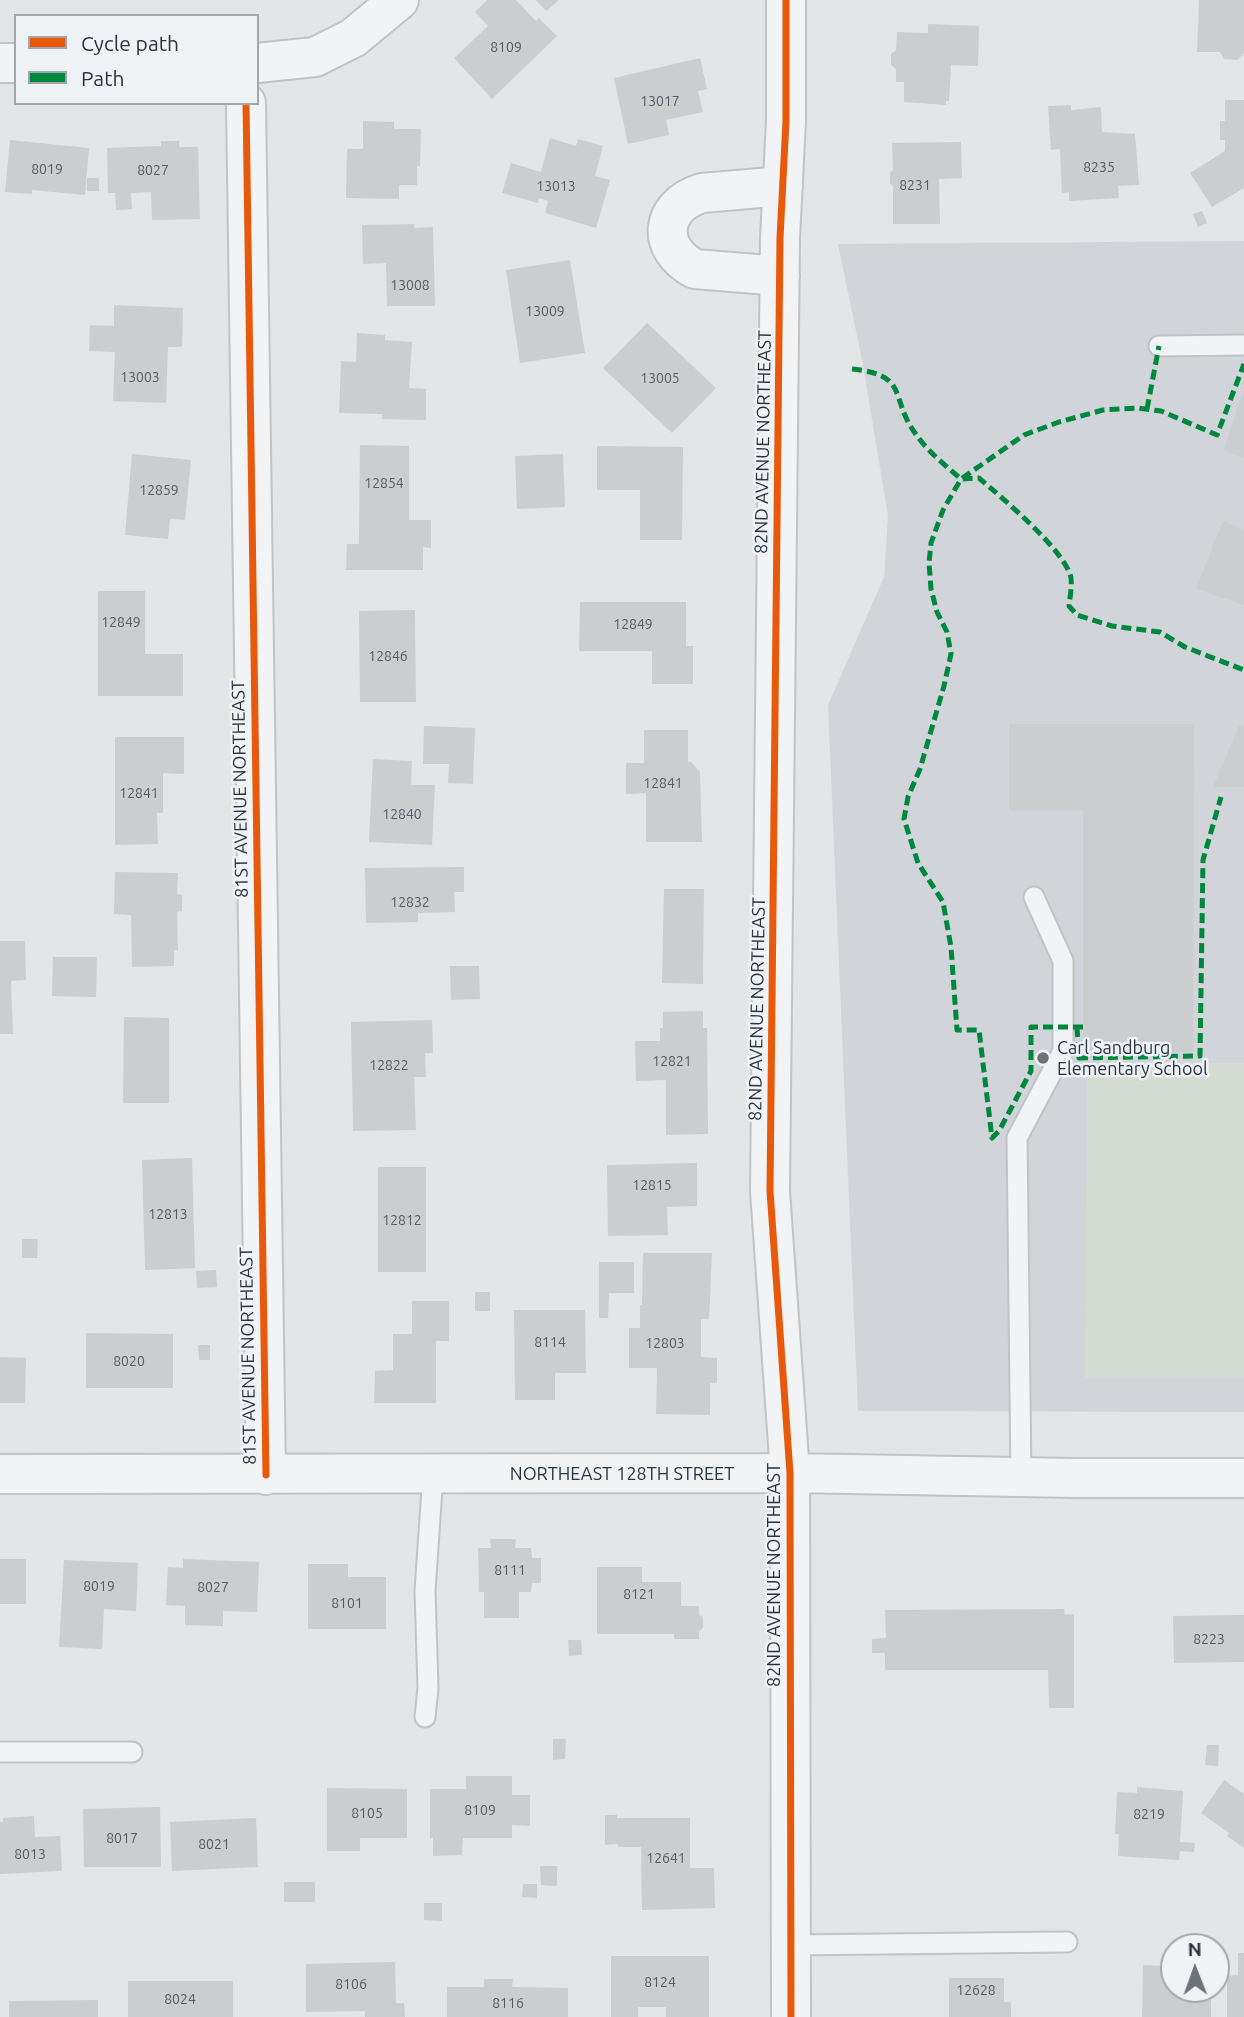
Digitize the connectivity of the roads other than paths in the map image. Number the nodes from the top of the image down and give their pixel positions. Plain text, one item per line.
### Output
1 (398, 0) edge
2 (786, 0) edge
3 (259, 63) edge
4 (246, 105) edge
5 (783, 187) junction
6 (780, 276) junction
7 (1244, 345) edge
8 (1159, 346) dead end
9 (1034, 897) dead end
10 (0, 1474) edge
11 (433, 1474) junction
12 (790, 1474) junction
13 (265, 1475) junction
14 (1021, 1477) junction
15 (1244, 1478) edge
16 (425, 1717) dead end
17 (0, 1752) edge
18 (132, 1752) dead end
19 (1067, 1942) dead end
20 (791, 1945) junction
21 (791, 2017) edge

1 - 3 street
2 - 5 street, 82ND AVENUE NORTHEAST
4 - 13 street, 81ST AVENUE NORTHEAST
5 - 6 street, 82ND AVENUE NORTHEAST
5 - 6 street
6 - 12 street, 82ND AVENUE NORTHEAST
7 - 8 lane
9 - 14 lane
10 - 13 street, NORTHEAST 128TH STREET
11 - 12 street, NORTHEAST 128TH STREET
11 - 13 street, NORTHEAST 128TH STREET
11 - 16 lane
12 - 14 street, NORTHEAST 128TH STREET
12 - 20 street, 82ND AVENUE NORTHEAST
14 - 15 street, NORTHEAST 128TH STREET
17 - 18 lane
19 - 20 lane
20 - 21 street, 82ND AVENUE NORTHEAST

